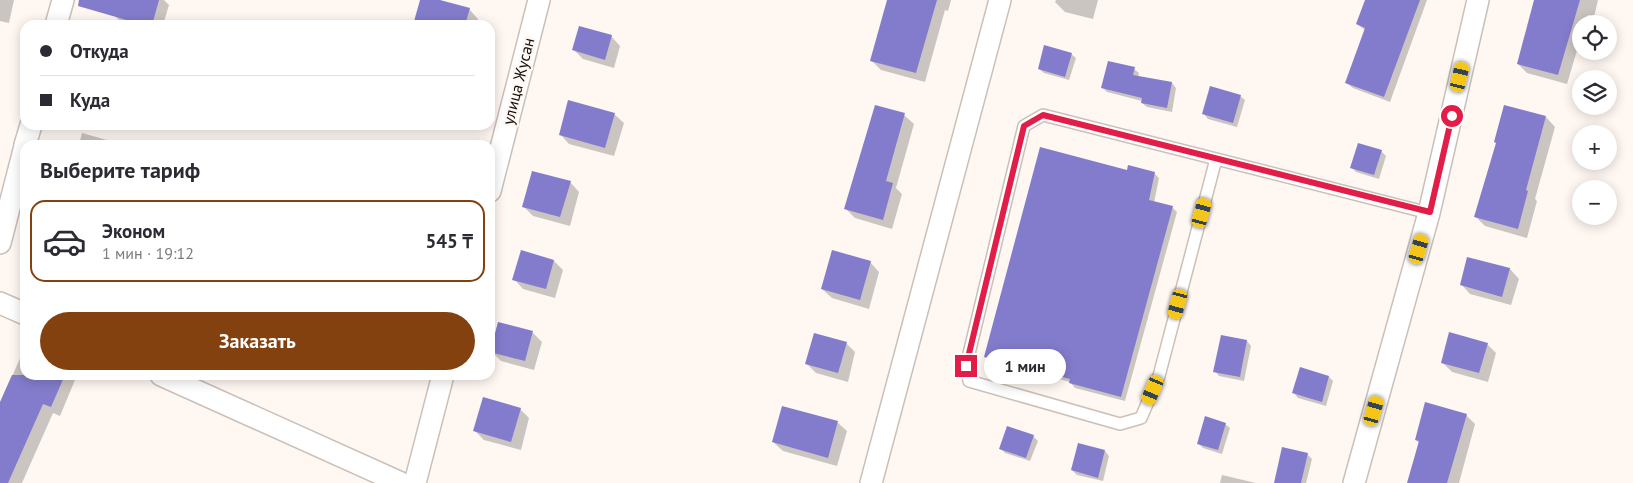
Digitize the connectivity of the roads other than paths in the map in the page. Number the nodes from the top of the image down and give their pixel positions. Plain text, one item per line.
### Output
1 (63, 0) edge
2 (539, 0) edge
3 (1000, 0) edge
4 (1478, 0) edge
5 (57, 20) edge
6 (1216, 159) junction
7 (20, 165) edge
8 (495, 172) edge
9 (1430, 212) junction
10 (0, 243) edge
11 (0, 302) edge
12 (20, 312) edge
13 (172, 380) edge
14 (442, 380) edge
15 (401, 483) edge
16 (415, 483) edge
17 (871, 483) edge
18 (1354, 483) edge

1 - 5 street
2 - 8 street, улица Жусан
3 - 17 street
4 - 9 street
6 - 6 lane
6 - 9 lane
7 - 10 street
9 - 18 street
11 - 12 street
13 - 15 street
14 - 16 street

